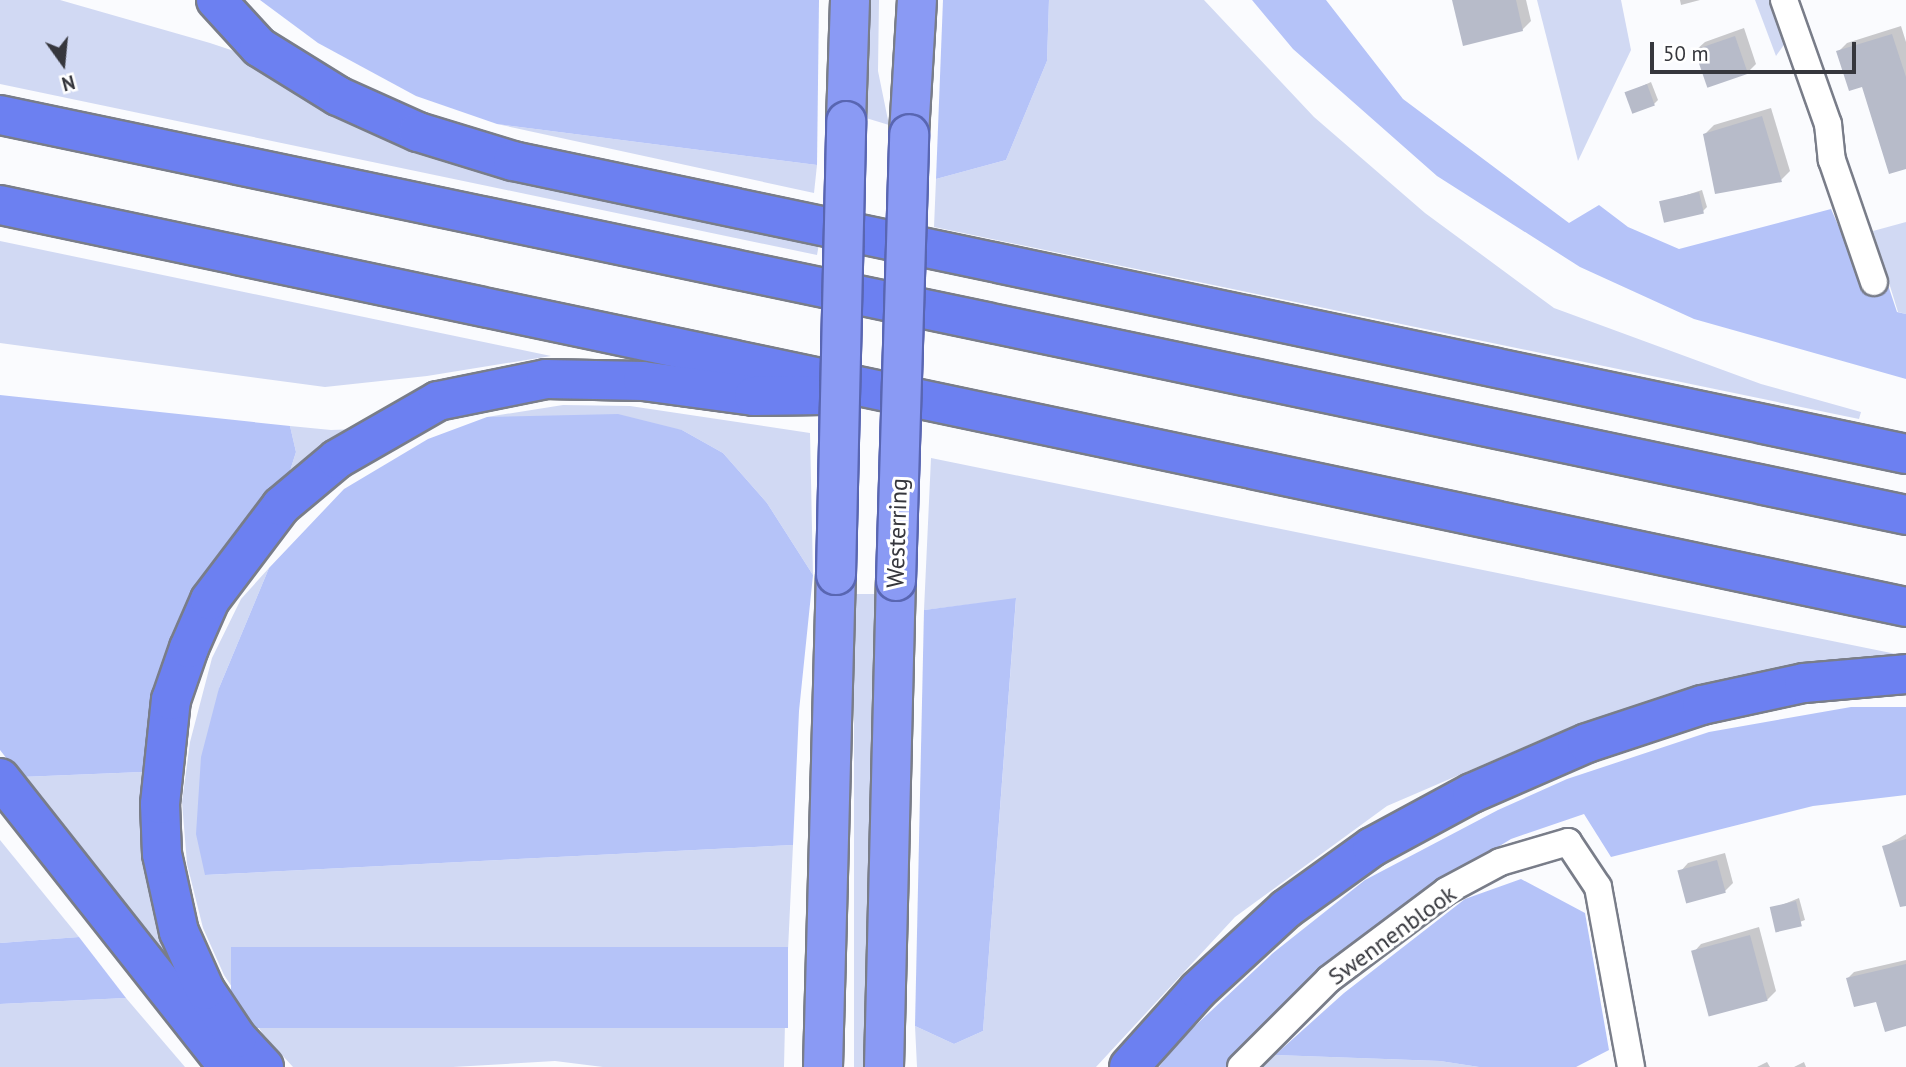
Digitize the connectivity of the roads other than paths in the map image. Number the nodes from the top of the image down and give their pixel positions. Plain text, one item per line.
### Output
1 (216, 0) edge
2 (850, 0) edge
3 (916, 0) edge
4 (1784, 0) edge
5 (0, 115) edge
6 (0, 205) edge
7 (1874, 282) dead end
8 (898, 394) junction
9 (1906, 454) edge
10 (1906, 515) edge
11 (1906, 607) edge
12 (1906, 674) edge
13 (0, 778) edge
14 (228, 1067) edge
15 (264, 1067) edge
16 (823, 1067) edge
17 (884, 1067) edge
18 (1129, 1067) edge
19 (1241, 1067) edge
20 (1631, 1067) edge

1 - 9 highway
2 - 16 highway, bridge
3 - 17 highway, Westerring, bridge
4 - 7 street
5 - 10 highway
6 - 8 highway
8 - 11 highway
8 - 15 highway
12 - 18 highway
13 - 14 highway
19 - 20 street, Swennenblook

